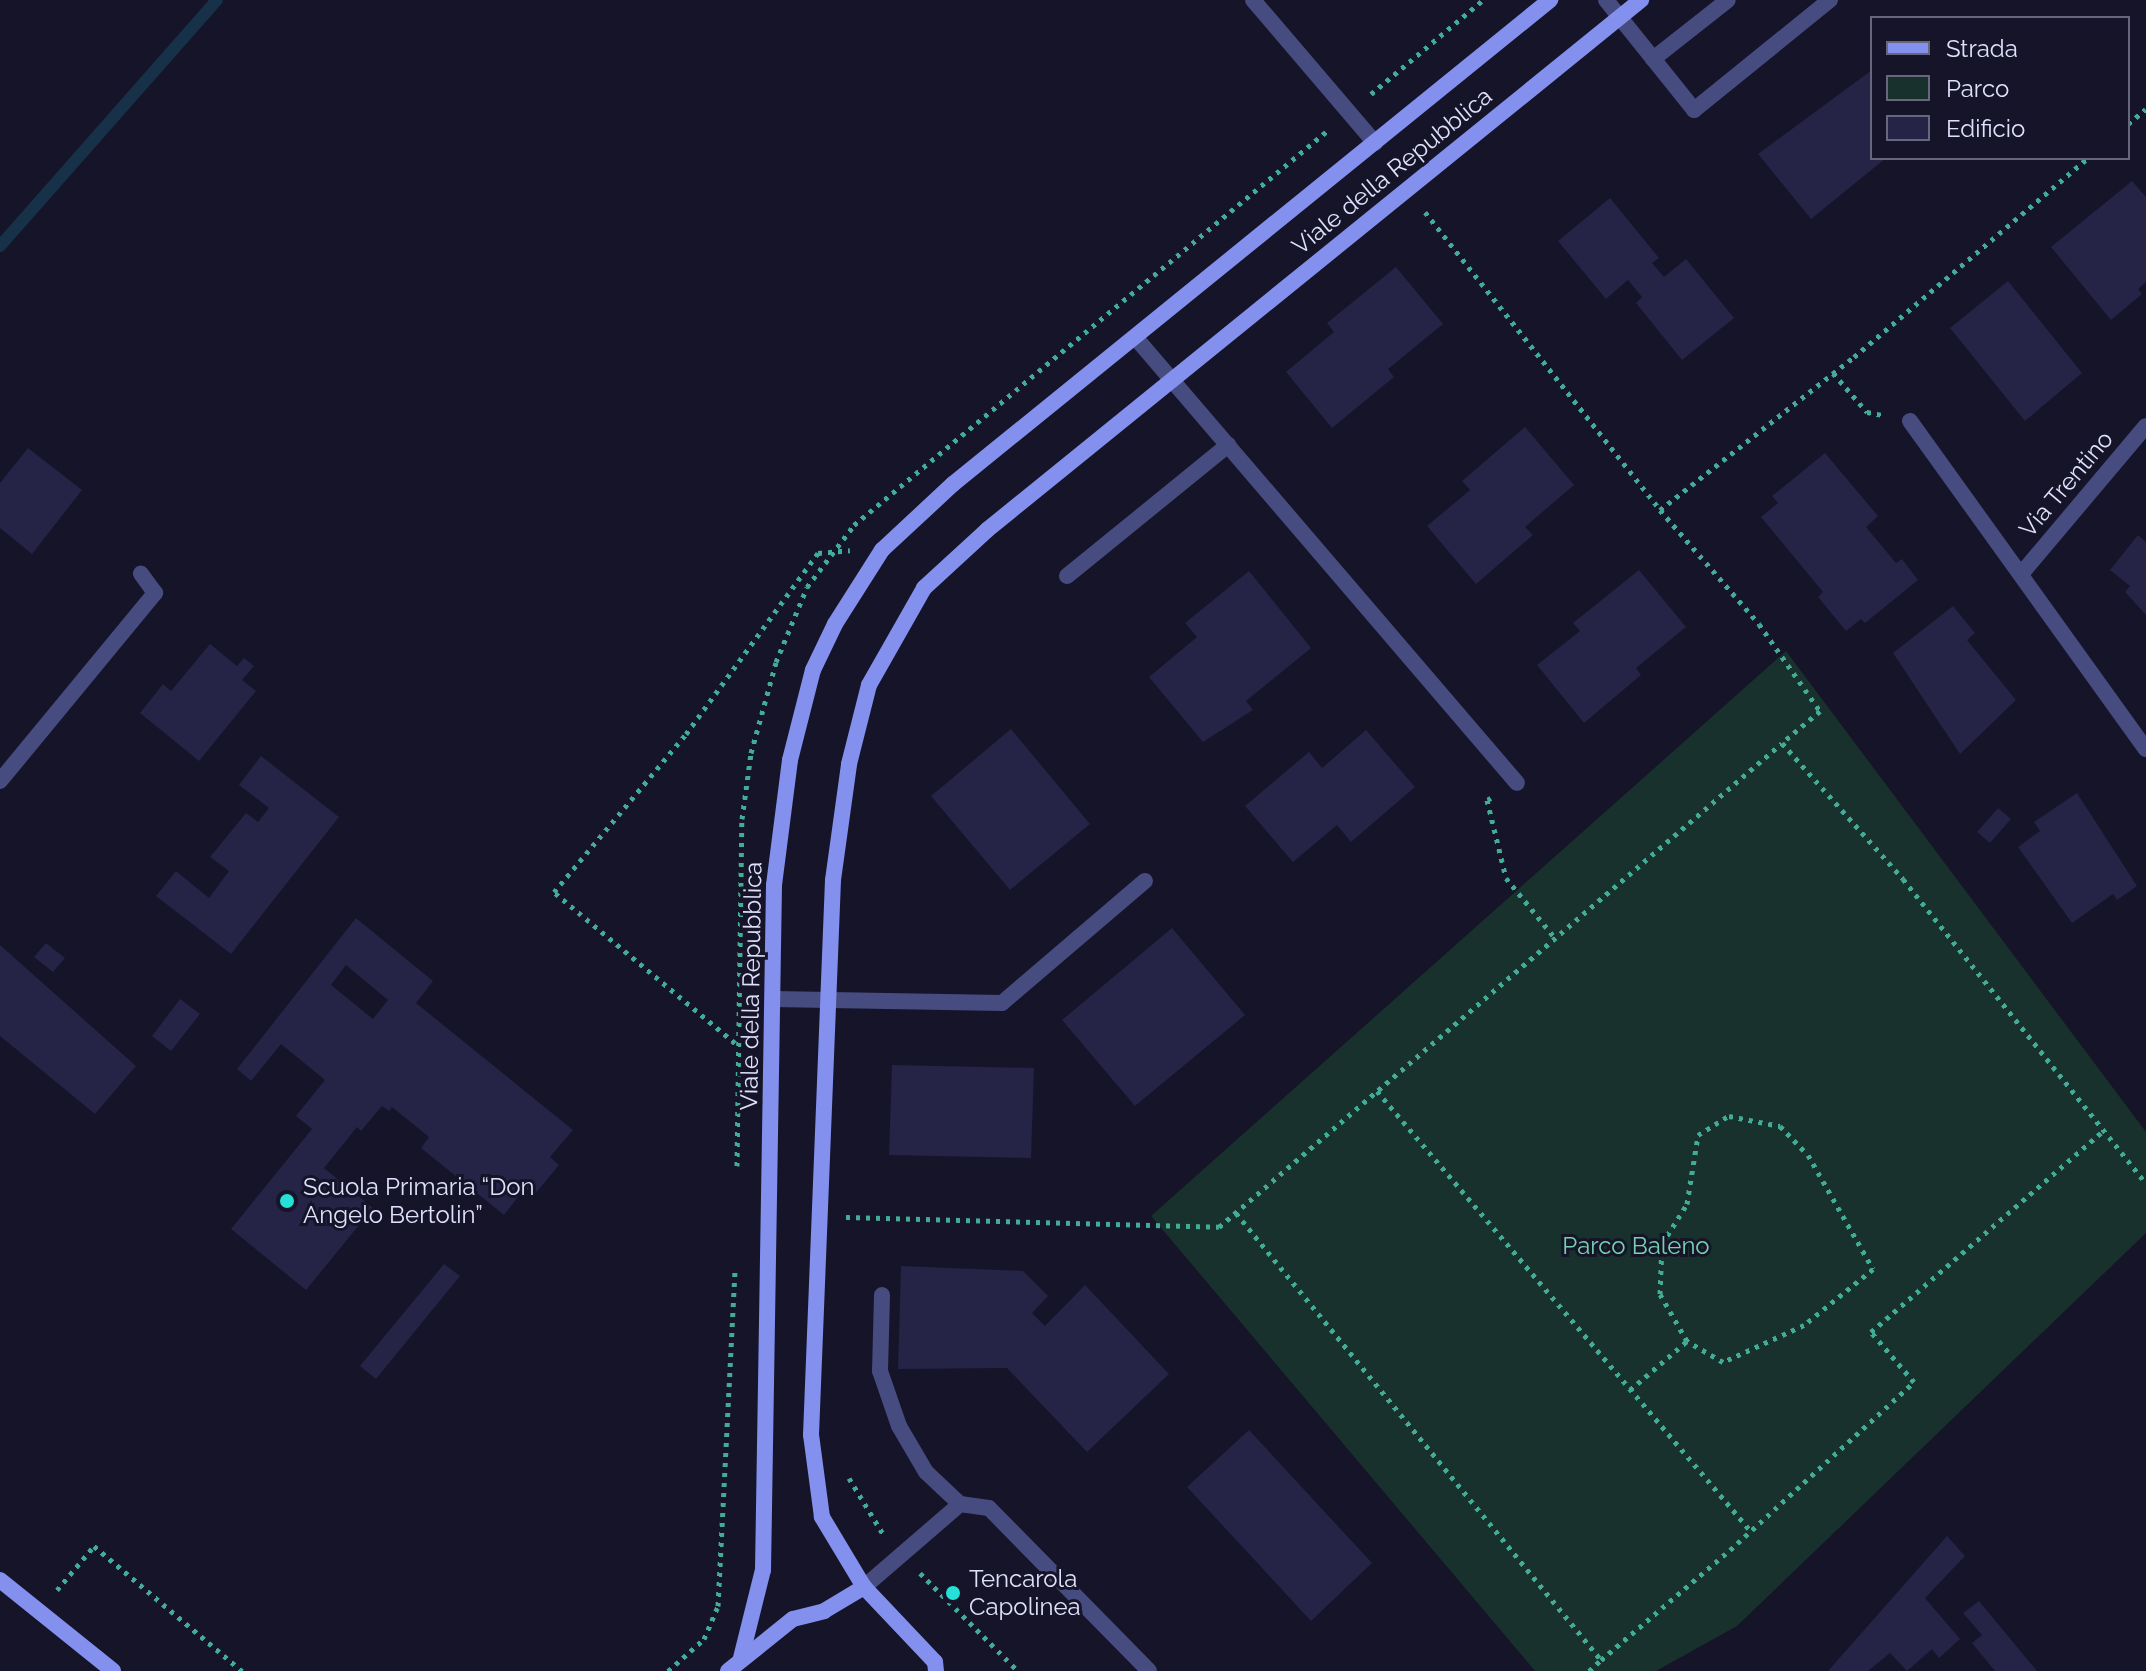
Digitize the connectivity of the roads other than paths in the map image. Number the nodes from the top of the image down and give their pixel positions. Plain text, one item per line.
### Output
1 (1253, 0) edge
2 (1550, 0) edge
3 (1606, 0) edge
4 (1641, 0) edge
5 (1728, 0) edge
6 (1830, 0) edge
7 (1620, 17) junction
8 (1653, 59) junction
9 (1375, 143) junction
10 (1135, 337) junction
11 (1172, 380) junction
12 (1910, 421) road end
13 (2146, 426) edge
14 (1228, 445) junction
15 (2022, 573) junction
16 (141, 574) dead end
17 (1067, 576) dead end
18 (2146, 749) edge
19 (0, 781) edge
20 (1517, 783) road end
21 (1145, 881) dead end
22 (773, 999) junction
23 (829, 1000) junction
24 (882, 1295) dead end
25 (960, 1504) junction
26 (0, 1580) edge
27 (864, 1587) junction
28 (741, 1658) junction
29 (940, 1668) edge
30 (113, 1671) edge
31 (728, 1671) edge
32 (1149, 1671) edge

1 - 9 street
2 - 9 street, Viale della Repubblica
3 - 7 street
4 - 7 street, Viale della Repubblica
5 - 8 street
6 - 8 street
7 - 8 street
7 - 11 street, Viale della Repubblica
9 - 10 street, Viale della Repubblica
10 - 11 street
10 - 22 street, Viale della Repubblica
11 - 14 street
11 - 23 street, Viale della Repubblica
12 - 15 street, Via Trentino
13 - 15 street, Via Trentino
14 - 17 street
14 - 20 street
15 - 18 street, Via Trentino
16 - 19 street
21 - 23 street
22 - 23 street
22 - 28 street, Viale della Repubblica
23 - 27 street, Viale della Repubblica
24 - 25 street
25 - 27 street
25 - 32 street
26 - 30 street
27 - 28 street
27 - 29 street, Viale della Repubblica
28 - 31 street

